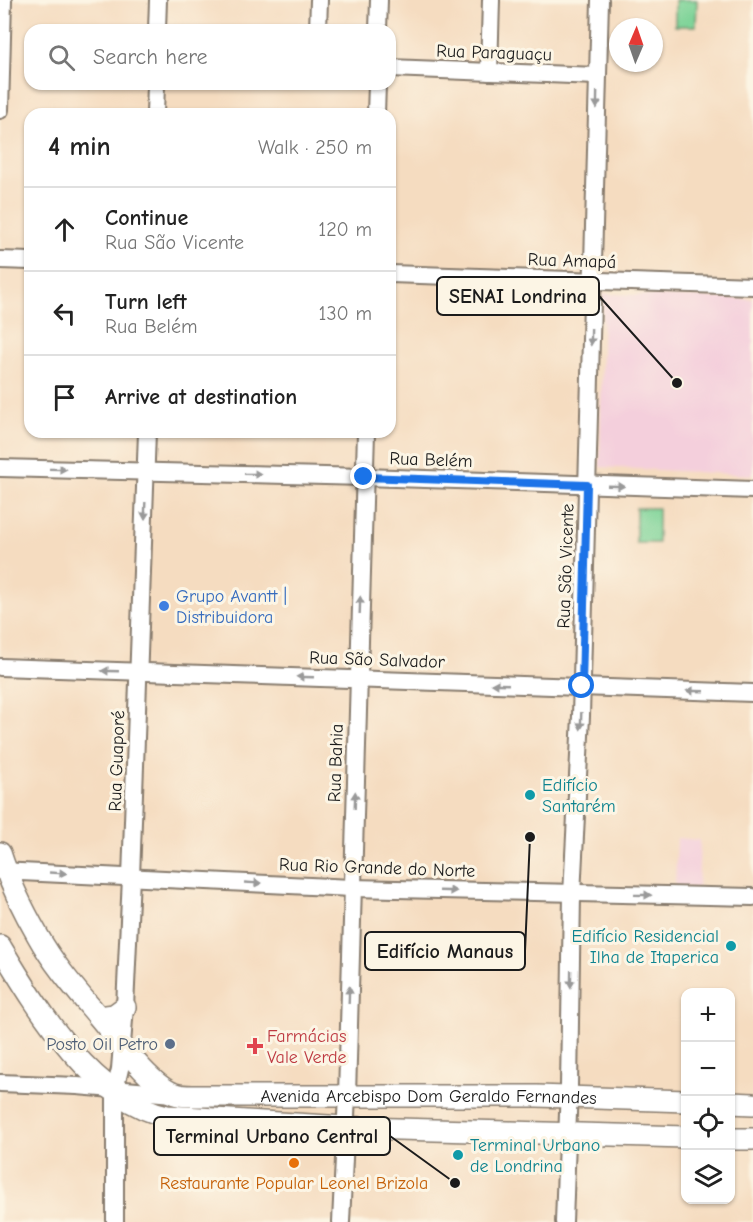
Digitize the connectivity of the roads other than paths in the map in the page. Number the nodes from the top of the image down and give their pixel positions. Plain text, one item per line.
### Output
1 (3, 0) edge
2 (158, 0) edge
3 (319, 0) edge
4 (379, 0) edge
5 (491, 0) edge
6 (600, 0) edge
7 (157, 24) edge
8 (318, 24) edge
9 (378, 24) edge
10 (396, 68) edge
11 (489, 72) junction
12 (597, 76) junction
13 (156, 90) edge
14 (377, 90) edge
15 (155, 108) edge
16 (376, 108) edge
17 (0, 110) edge
18 (0, 260) edge
19 (24, 261) edge
20 (396, 274) edge
21 (592, 281) junction
22 (753, 286) edge
23 (147, 438) edge
24 (366, 438) edge
25 (0, 468) edge
26 (146, 471) junction
27 (364, 477) junction
28 (587, 485) junction
29 (753, 490) edge
30 (0, 667) edge
31 (140, 672) junction
32 (358, 679) junction
33 (582, 686) junction
34 (753, 693) edge
35 (2, 865) edge
36 (132, 877) junction
37 (352, 888) junction
38 (572, 894) junction
39 (753, 897) edge
40 (0, 946) edge
41 (125, 1007) junction
42 (99, 1017) junction
43 (121, 1047) junction
44 (0, 1083) edge
45 (115, 1090) junction
46 (173, 1094) junction
47 (346, 1095) junction
48 (537, 1096) junction
49 (569, 1097) junction
50 (681, 1101) edge
51 (735, 1103) edge
52 (753, 1104) edge
53 (345, 1128) junction
54 (368, 1129) junction
55 (568, 1134) junction
56 (681, 1137) edge
57 (735, 1139) edge
58 (753, 1139) edge
59 (115, 1222) edge
60 (341, 1222) edge
61 (564, 1222) edge

1 - 17 street
2 - 7 street
3 - 8 street
4 - 9 street
5 - 11 street
6 - 12 street, Rua São Vicente
10 - 11 street, Rua Paraguaçu
11 - 12 street, Rua Paraguaçu
12 -> 21 street, Rua São Vicente
13 - 15 street
14 - 16 street
18 - 19 street
20 - 21 street, Rua Amapá
21 - 22 street, Rua Amapá
21 -> 28 street, Rua São Vicente
23 - 26 street, Rua Guaporé
24 - 27 street, Rua Bahia
25 -> 26 street, Rua Belém
26 -> 27 street, Rua Belém
26 -> 31 street, Rua Guaporé
27 - 28 street, Rua Belém
32 -> 27 street, Rua Bahia
28 -> 29 street, Rua Belém
28 - 33 street, Rua São Vicente
31 -> 30 street, Rua São Salvador
32 -> 31 street, Rua São Salvador
31 - 36 street, Rua Guaporé
33 -> 32 street, Rua São Salvador
37 -> 32 street, Rua Bahia
34 -> 33 street, Rua São Salvador
33 -> 38 street, Rua São Vicente
35 -> 36 street, Rua Rio Grande do Norte
35 - 42 main road
36 -> 37 street, Rua Rio Grande do Norte
36 - 41 street, Rua Guaporé
37 -> 38 street, Rua Rio Grande do Norte
47 -> 37 street, Rua Bahia
38 -> 39 street, Rua Rio Grande do Norte
38 -> 49 street, Rua São Vicente
40 - 45 main road, Avenida Arcebispo Dom Geraldo Fernandes
41 - 42 main road
41 - 43 street, Rua Guaporé
42 - 43 main road
43 - 45 street, Rua Guaporé
43 - 46 main road
44 - 45 street
45 - 46 street, Avenida Arcebispo Dom Geraldo Fernandes
45 - 53 main road, Avenida Arcebispo Dom Geraldo Fernandes
45 - 59 street, Rua Guaporé
46 - 47 main road, Avenida Arcebispo Dom Geraldo Fernandes
47 - 48 main road, Avenida Arcebispo Dom Geraldo Fernandes
47 - 53 street, Rua Bahia
48 - 49 main road, Avenida Arcebispo Dom Geraldo Fernandes
48 - 54 main road
49 - 50 main road, Avenida Arcebispo Dom Geraldo Fernandes
49 - 55 street, Rua São Vicente
51 - 52 main road
53 - 54 main road, Avenida Arcebispo Dom Geraldo Fernandes
53 - 60 street, Rua Bahia
54 - 55 main road, Avenida Arcebispo Dom Geraldo Fernandes
55 - 56 main road, Avenida Arcebispo Dom Geraldo Fernandes
55 - 61 street, Rua São Vicente
57 - 58 main road

